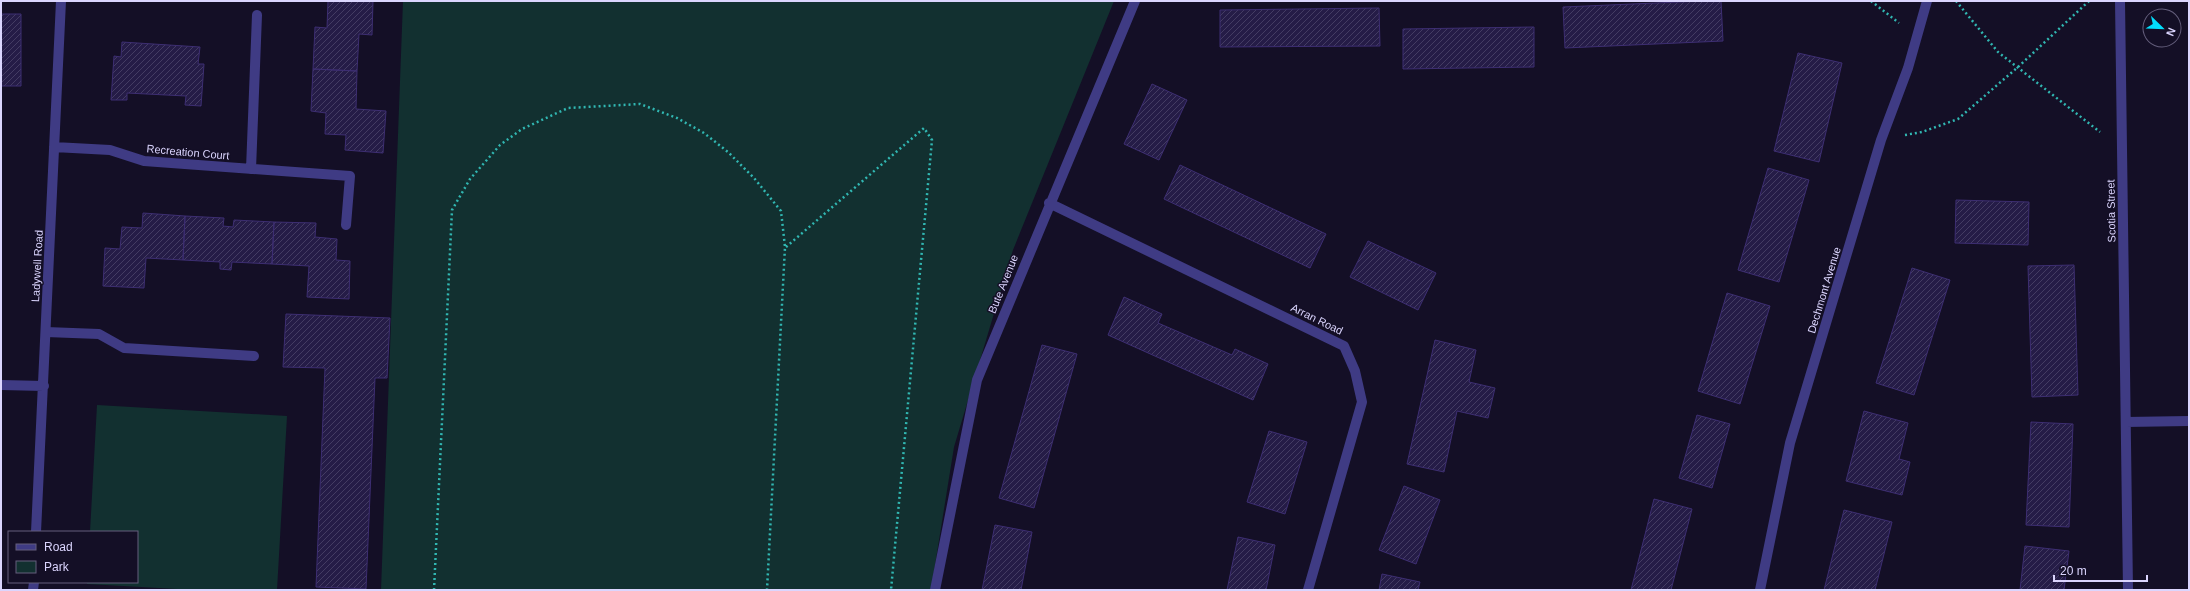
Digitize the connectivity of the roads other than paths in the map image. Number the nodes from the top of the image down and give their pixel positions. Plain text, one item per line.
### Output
1 (61, 1) edge
2 (1135, 1) edge
3 (1927, 1) edge
4 (2120, 1) edge
5 (257, 15) dead end
6 (54, 147) junction
7 (251, 169) junction
8 (1049, 203) junction
9 (346, 225) dead end
10 (46, 332) junction
11 (254, 356) dead end
12 (1, 385) edge
13 (44, 386) junction
14 (2126, 422) junction
15 (2189, 422) edge
16 (36, 531) edge
17 (935, 590) edge
18 (1308, 590) edge
19 (1760, 590) edge
20 (2128, 590) edge

1 - 6 street, Ladywell Road
2 - 8 street, Bute Avenue
3 - 19 street, Dechmont Avenue
4 - 14 street, Scotia Street
5 - 7 street
6 - 7 street, Recreation Court
6 - 10 street, Ladywell Road
7 - 9 street, Recreation Court
8 - 17 street, Bute Avenue
8 - 18 street, Arran Road
10 - 11 street
10 - 13 street, Ladywell Road
12 - 13 street
13 - 16 street, Ladywell Road
14 - 15 street
14 - 20 street, Scotia Street

